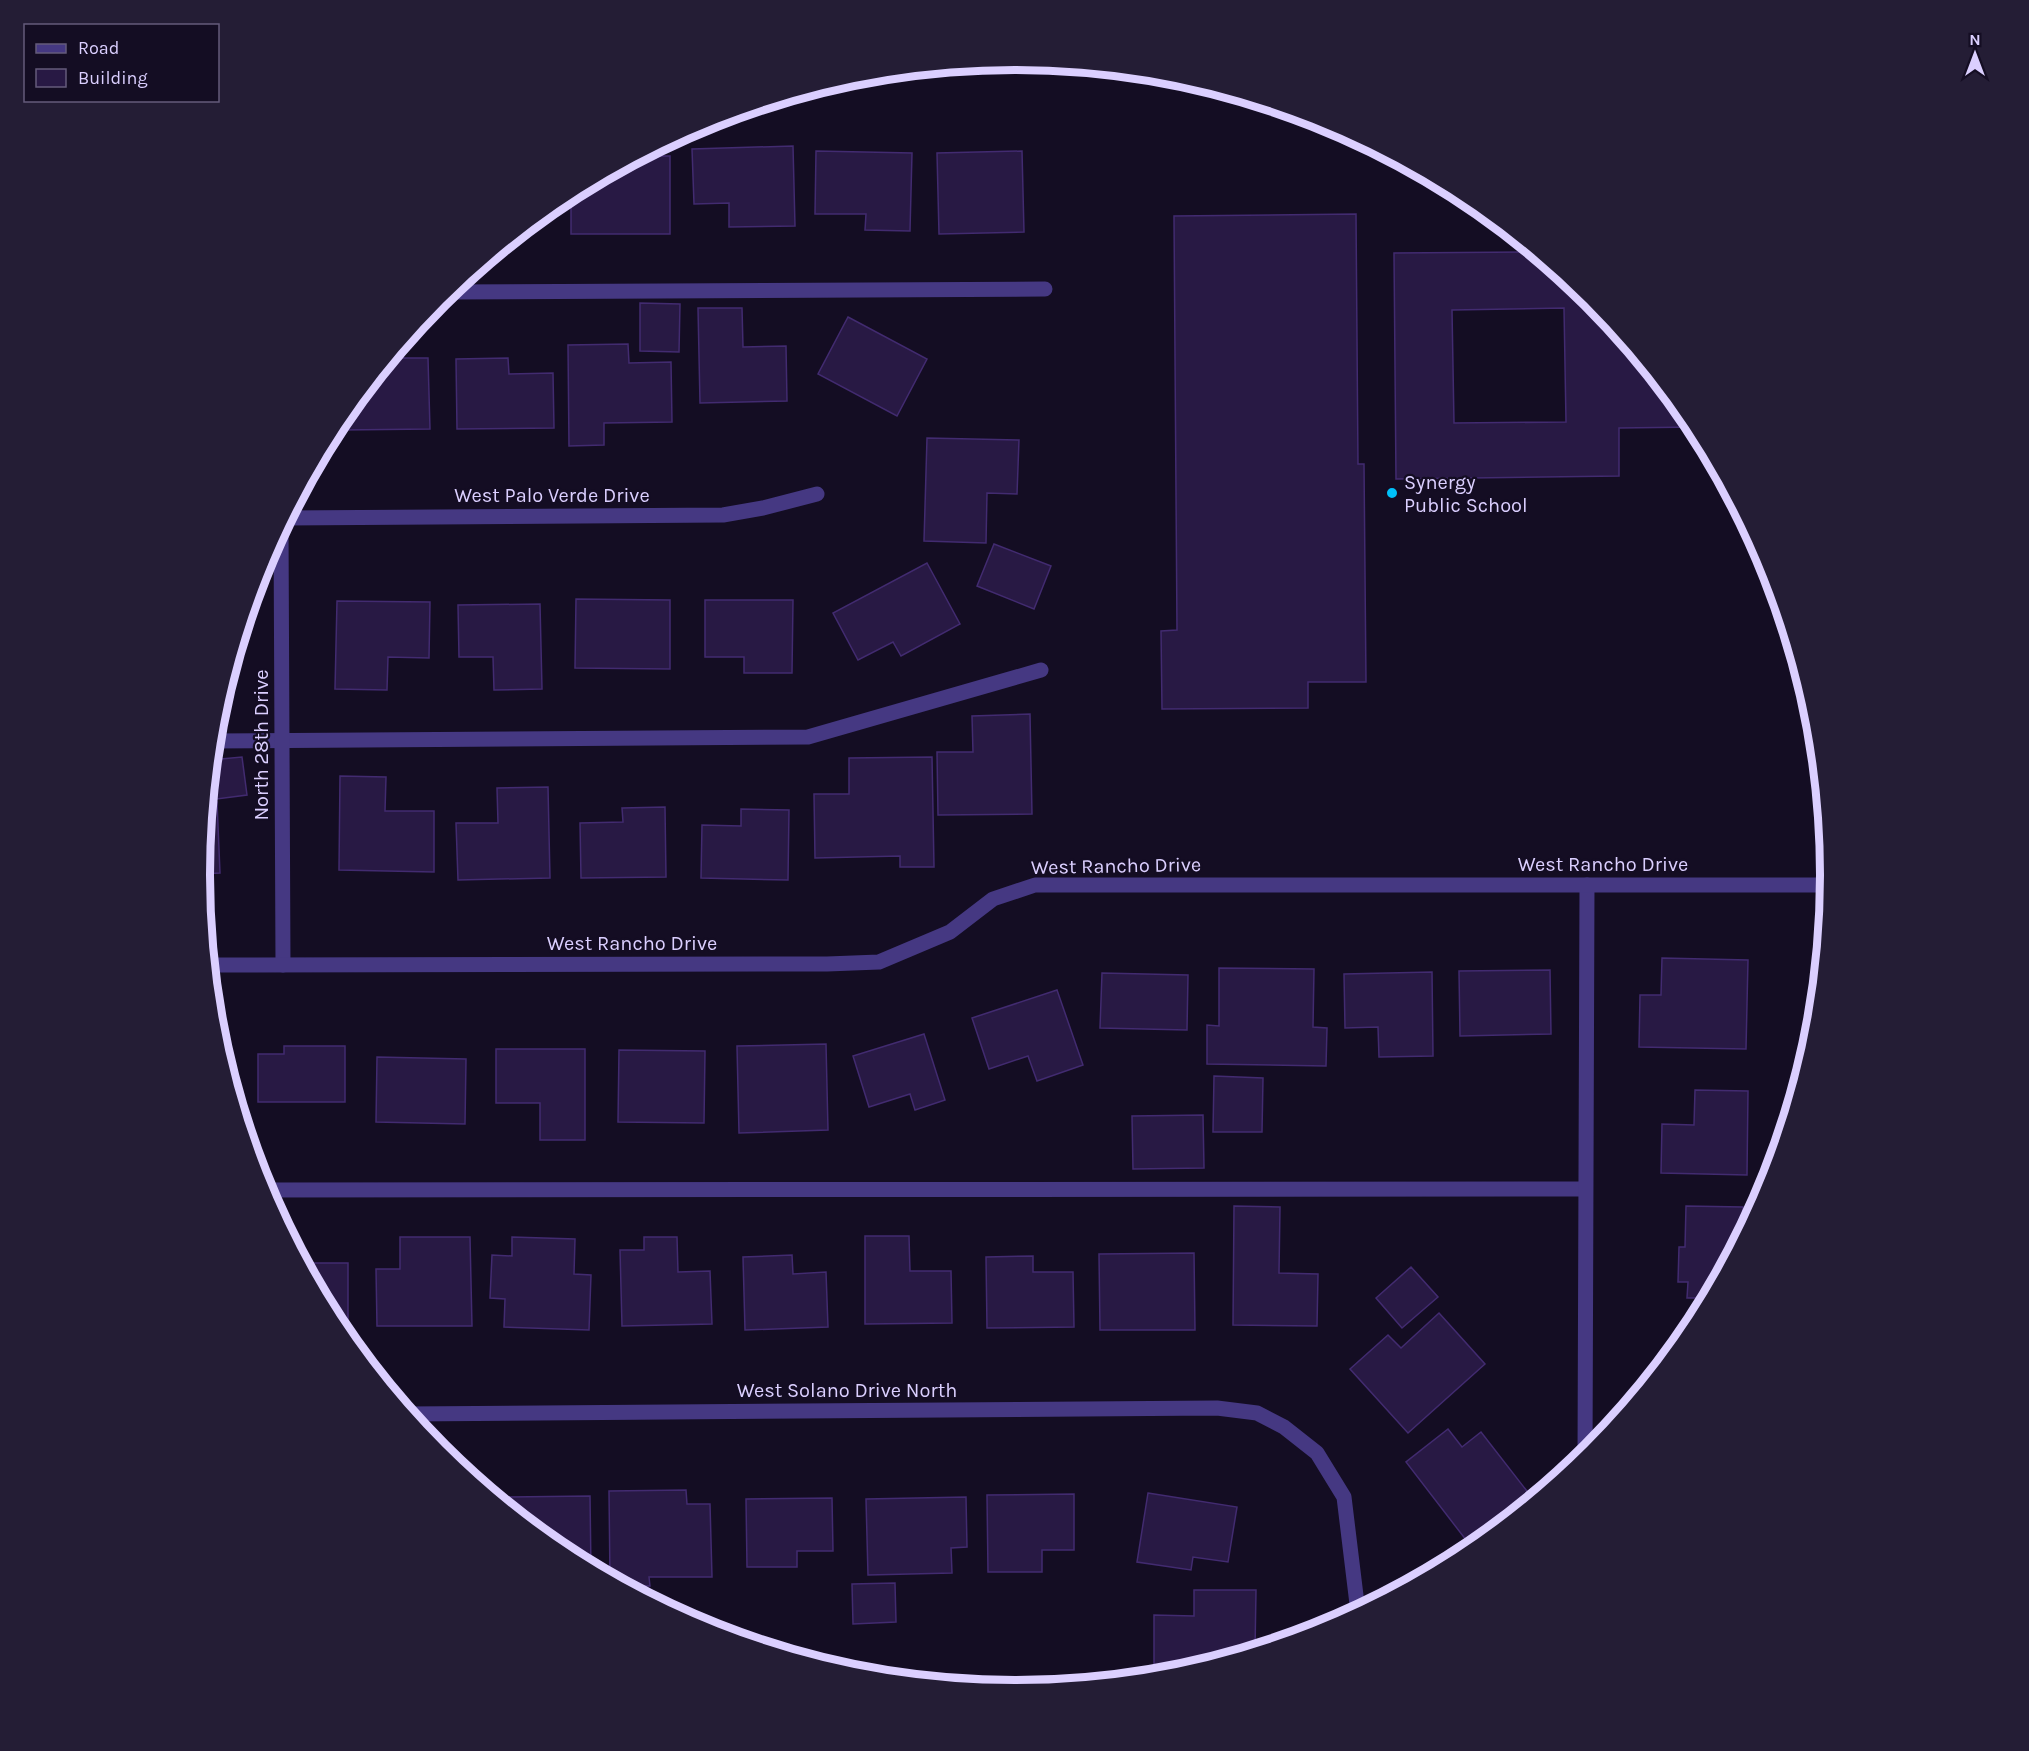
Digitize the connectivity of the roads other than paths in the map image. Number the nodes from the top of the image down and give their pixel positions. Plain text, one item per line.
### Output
1 (1045, 289) dead end
2 (460, 292) edge
3 (817, 494) dead end
4 (294, 518) edge
5 (281, 545) edge
6 (1041, 670) dead end
7 (221, 741) edge
8 (282, 741) junction
9 (1587, 885) junction
10 (1820, 885) edge
11 (283, 964) junction
12 (214, 965) edge
13 (1585, 1189) junction
14 (274, 1190) edge
15 (416, 1414) edge
16 (1584, 1445) edge
17 (1357, 1603) edge

1 - 2 street
3 - 4 street, West Palo Verde Drive
5 - 8 street, North 28th Drive
6 - 8 street
7 - 8 street
8 - 11 street, North 28th Drive
9 - 10 street, West Rancho Drive
9 - 11 street, West Rancho Drive
9 - 13 street
11 - 12 street, West Rancho Drive
13 - 14 street
13 - 16 street
15 - 17 street, West Solano Drive North

